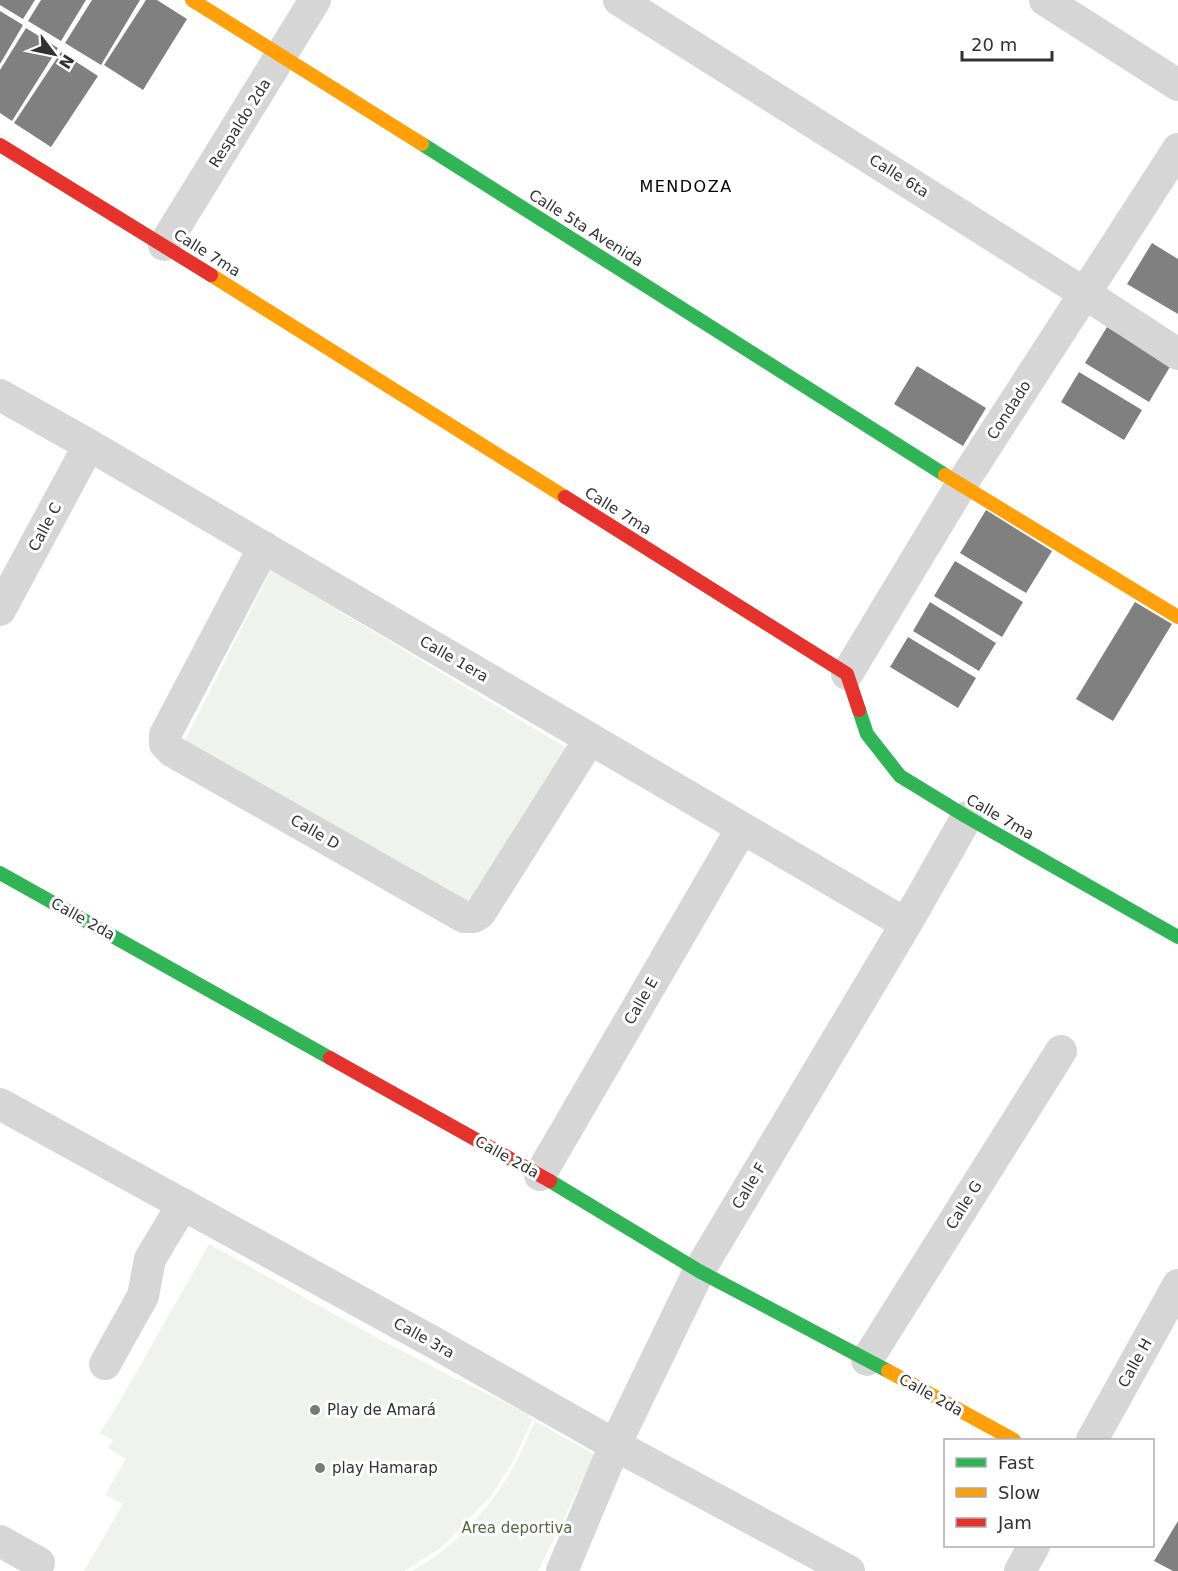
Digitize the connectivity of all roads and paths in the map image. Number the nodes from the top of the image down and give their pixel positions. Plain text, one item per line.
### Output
1 (192, 0) edge
2 (315, 0) edge
3 (619, 0) edge
4 (1045, 0) edge
5 (282, 55) junction
6 (1178, 85) edge
7 (0, 145) edge
8 (1178, 149) edge
9 (164, 245) junction
10 (1084, 293) junction
11 (1178, 354) edge
12 (0, 395) edge
13 (89, 445) junction
14 (961, 485) junction
15 (264, 547) junction
16 (0, 610) edge
17 (1178, 617) edge
18 (847, 674) junction
19 (590, 739) junction
20 (967, 817) junction
21 (742, 828) junction
22 (0, 873) edge
23 (906, 924) junction
24 (1178, 937) edge
25 (1061, 1051) dead end
26 (0, 1104) edge
27 (540, 1175) junction
28 (183, 1204) junction
29 (699, 1270) junction
30 (1178, 1285) edge
31 (867, 1360) junction
32 (105, 1364) dead end
33 (1012, 1439) edge
34 (1093, 1439) edge
35 (615, 1445) junction
36 (0, 1541) edge
37 (1033, 1547) edge
38 (39, 1563) dead end
39 (562, 1571) edge
40 (849, 1571) edge
41 (1020, 1571) edge

1 - 5 street, Calle 5ta Avenida
2 - 5 street, Respaldo 2da
3 - 10 street, Calle 6ta
4 - 6 street
5 - 9 street, Respaldo 2da
5 - 14 street, Calle 5ta Avenida
7 - 9 street, Calle 7ma
8 - 10 street, Condado
9 - 18 street, Calle 7ma
10 - 11 street, Calle 6ta
10 - 14 street, Condado
12 - 13 street, Calle 1era
13 - 15 street, Calle 1era
13 - 16 street, Calle C
14 - 17 street, Calle 5ta Avenida
14 - 18 street, Condado
15 - 19 street, Calle 1era
15 - 19 street, Calle D
18 - 20 street, Calle 7ma
19 - 21 street, Calle 1era
20 - 23 street, Calle F
20 - 24 street, Calle 7ma
21 - 23 street, Calle 1era
21 - 27 street, Calle E
22 - 27 street, Calle 2da
23 - 29 street, Calle F
25 - 31 street, Calle G
26 - 28 street, Calle 3ra
27 - 29 street, Calle 2da
28 - 32 street
28 - 35 street, Calle 3ra
29 - 31 street, Calle 2da
29 - 35 street, Calle F
30 - 34 street, Calle H
31 - 33 street, Calle 2da
35 - 39 street, Calle F
35 - 40 street, Calle 3ra
36 - 38 street
37 - 41 street

